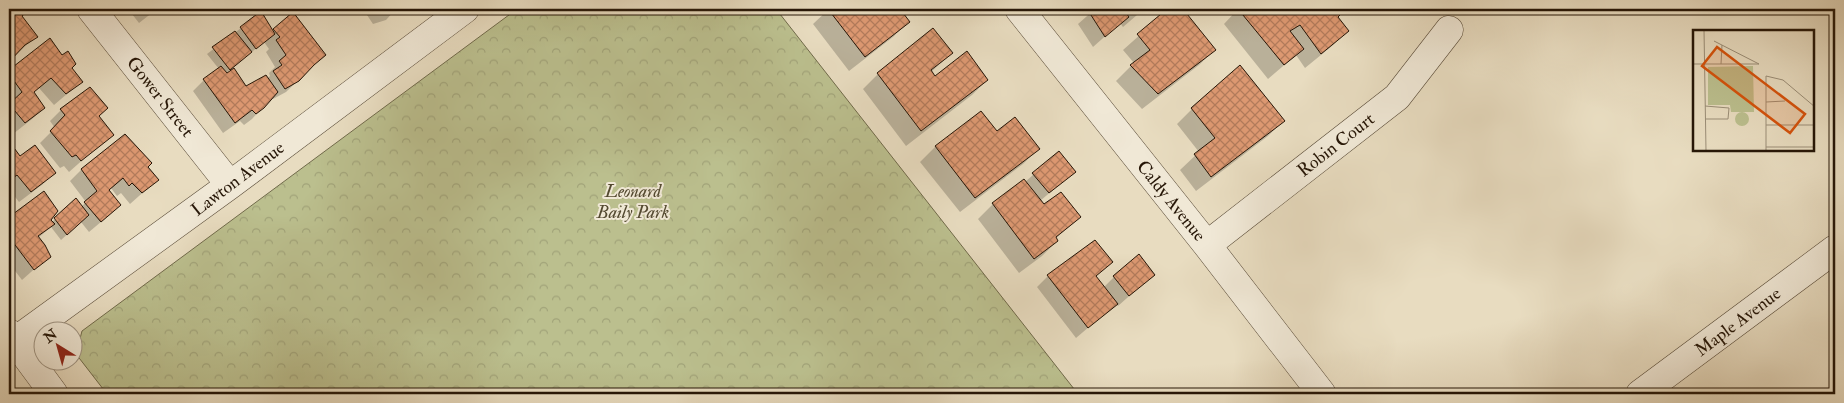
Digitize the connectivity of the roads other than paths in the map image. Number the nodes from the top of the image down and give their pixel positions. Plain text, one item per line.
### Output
1 (91, 9) edge
2 (466, 9) edge
3 (1018, 9) edge
4 (1449, 30) dead end
5 (230, 185) junction
6 (1207, 245) junction
7 (1835, 249) edge
8 (11, 340) edge
9 (54, 394) edge
10 (1322, 394) edge
11 (1640, 394) edge

1 - 5 street, Gower Street
2 - 5 street, Lawton Avenue
3 - 6 street, Caldy Avenue
4 - 6 street, Robin Court
5 - 8 street, Lawton Avenue
6 - 10 street, Caldy Avenue
7 - 11 street, Maple Avenue
8 - 9 street

